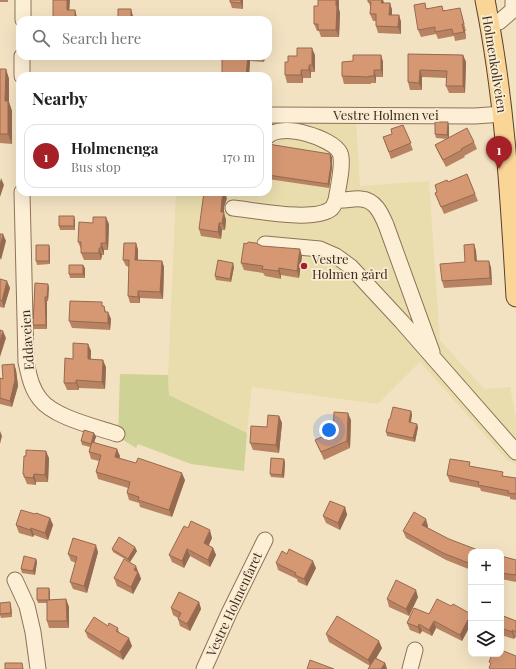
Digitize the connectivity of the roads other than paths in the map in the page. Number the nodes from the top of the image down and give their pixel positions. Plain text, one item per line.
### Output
1 (23, 0) edge
2 (485, 0) edge
3 (513, 0) edge
4 (23, 16) edge
5 (490, 23) junction
6 (22, 60) edge
7 (22, 72) edge
8 (503, 114) junction
9 (272, 115) edge
10 (272, 133) edge
11 (22, 196) edge
12 (336, 200) junction
13 (513, 201) edge
14 (233, 208) dead end
15 (265, 244) dead end
16 (516, 297) edge
17 (435, 361) junction
18 (117, 434) dead end
19 (516, 452) edge
20 (265, 540) dead end
21 (15, 580) dead end
22 (415, 650) dead end
23 (38, 669) edge
24 (204, 669) edge
25 (410, 669) edge

1 - 4 street
2 - 5 main road, Holmenkollveien
3 - 5 street
5 - 8 main road, Holmenkollveien
6 - 7 street
8 - 9 street, Vestre Holmen vei
8 - 13 main road, Holmenkollveien
10 - 12 street
11 - 18 street, Eddaveien
12 - 14 street
12 - 17 street
13 - 16 main road, Holmenkollveien
15 - 17 street
17 - 19 street
20 - 24 street, Vestre Holmenfaret
21 - 23 street
22 - 25 street

